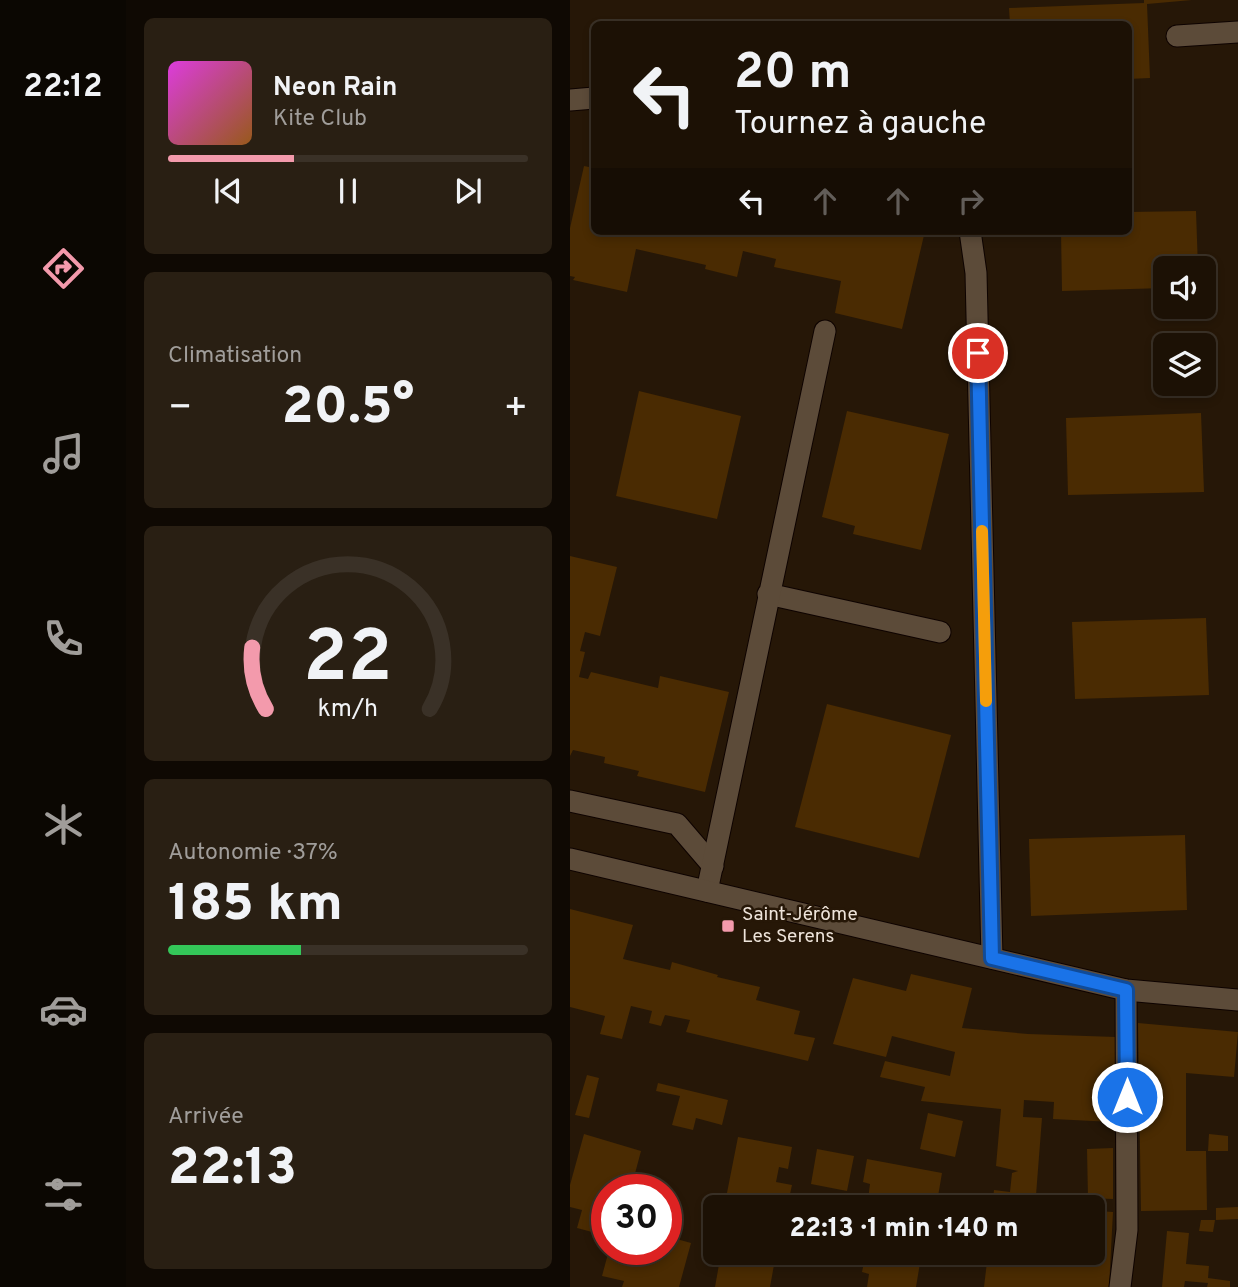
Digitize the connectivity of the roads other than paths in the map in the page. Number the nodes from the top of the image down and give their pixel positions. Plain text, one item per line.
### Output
1 (1237, 32) edge
2 (1177, 36) dead end
3 (591, 98) edge
4 (570, 100) edge
5 (971, 235) edge
6 (825, 331) dead end
7 (768, 594) junction
8 (940, 632) dead end
9 (570, 801) edge
10 (570, 859) edge
11 (713, 866) junction
12 (707, 891) junction
13 (992, 958) junction
14 (1126, 990) junction
15 (1237, 1000) edge
16 (1120, 1287) edge

1 - 2 street
3 - 4 street
5 - 13 street
6 - 7 street
7 - 8 street
7 - 11 street
9 - 11 street
10 - 12 street
11 - 12 street
12 - 13 street
13 - 14 street
14 - 15 street
14 - 16 street

